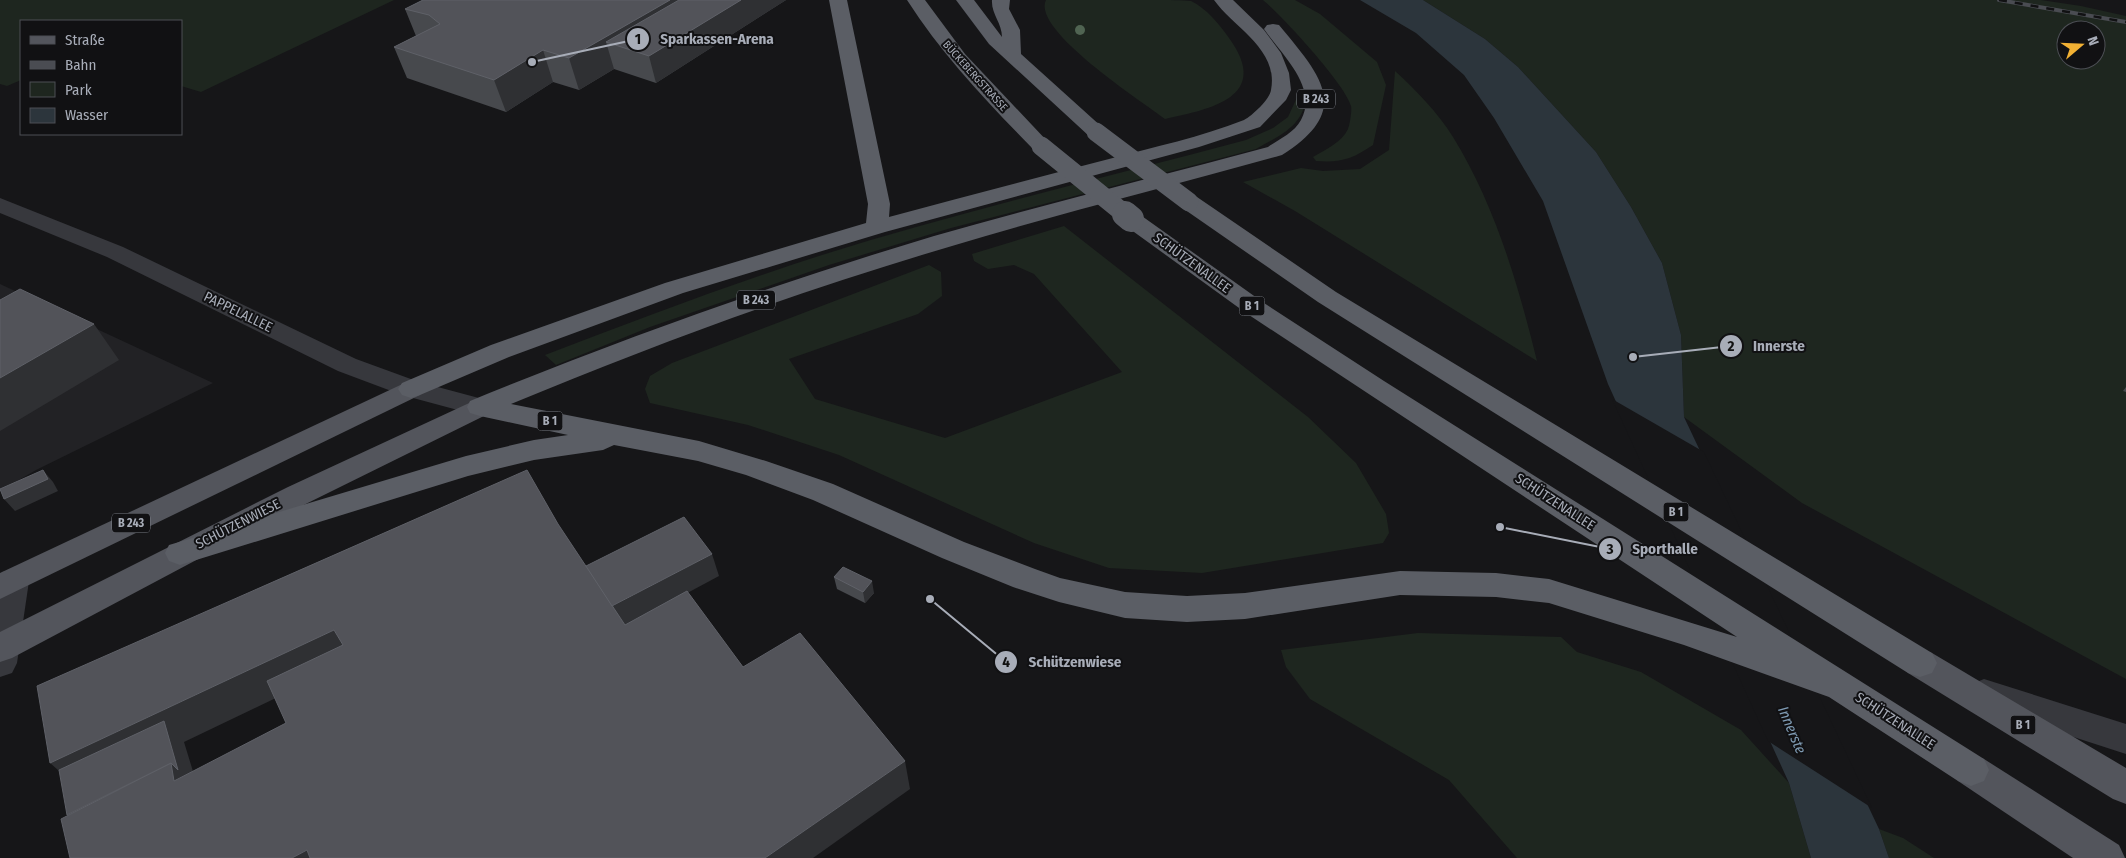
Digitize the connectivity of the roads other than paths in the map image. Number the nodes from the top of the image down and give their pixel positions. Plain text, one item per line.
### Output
1 (838, 0) edge
2 (916, 0) edge
3 (965, 0) edge
4 (1001, 0) edge
5 (1222, 0) edge
6 (1243, 0) edge
7 (1012, 57) junction
8 (1040, 146) joint
9 (0, 205) edge
10 (877, 227) junction
11 (411, 389) junction
12 (480, 407) junction
13 (620, 437) junction
14 (180, 553) junction
15 (6, 584) edge
16 (1, 652) edge
17 (1920, 664) joint
18 (1839, 686) junction
19 (1960, 686) junction
20 (2126, 739) edge
21 (1972, 770) joint
22 (2126, 787) edge
23 (2106, 858) edge

1 - 10 highway
2 - 8 highway, BÜCKEBERGSTRASSE / B 1
3 - 7 highway, B 1
4 - 7 highway
5 - 10 highway
6 - 12 highway, B 243
7 - 17 highway, B 1, bridge
8 - 18 highway, SCHÜTZENALLEE / B 1, bridge
9 - 11 street, PAPPELALLEE
10 - 11 highway, B 243
11 - 12 street, PAPPELALLEE
11 - 15 main road, B 243
12 - 13 highway, B 1
12 - 14 main road, SCHÜTZENWIESE / B 243
13 - 14 highway
13 - 18 highway
14 - 16 main road, SCHÜTZENWIESE / B 243
15 - 16 street
17 - 19 main road, B 1
18 - 21 highway, SCHÜTZENALLEE / B 1
19 - 20 street
19 - 22 main road, B 1
21 - 23 main road, SCHÜTZENALLEE / B 1

